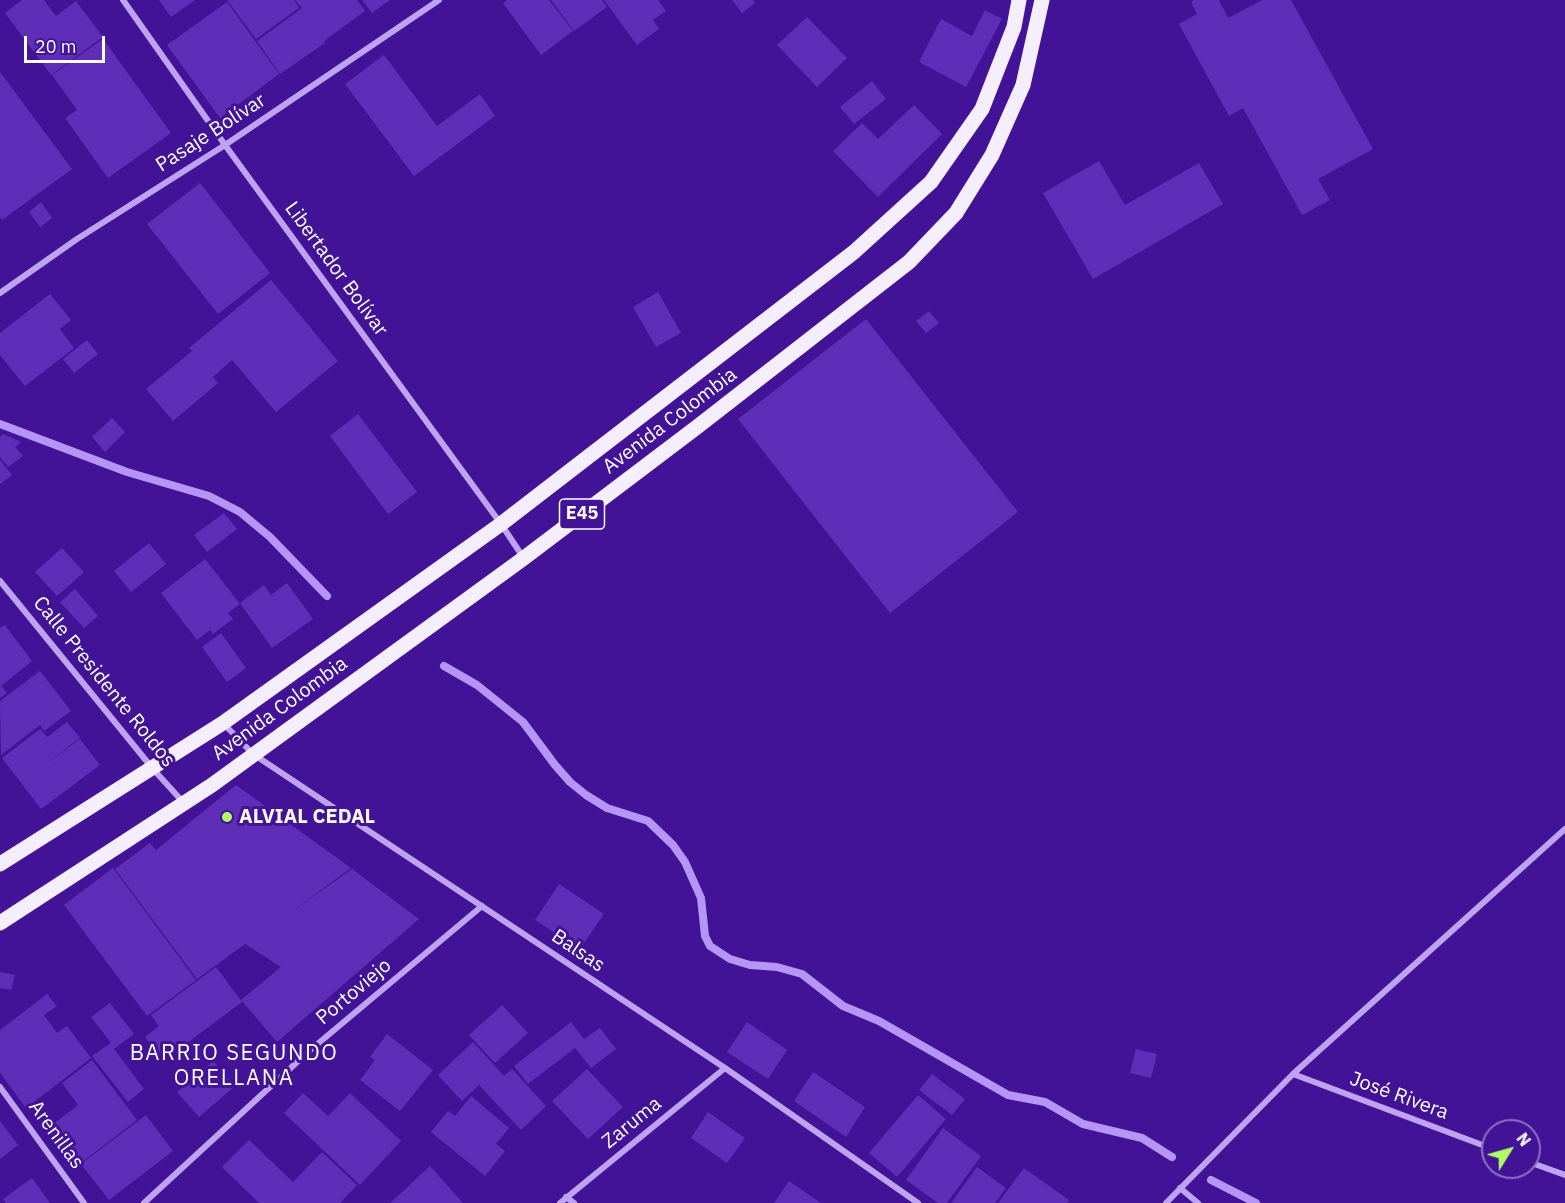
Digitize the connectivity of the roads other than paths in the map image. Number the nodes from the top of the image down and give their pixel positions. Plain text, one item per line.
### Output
1 (123, 0) edge
2 (439, 0) edge
3 (1019, 0) edge
4 (1042, 0) edge
5 (225, 145) junction
6 (0, 293) edge
7 (501, 524) junction
8 (524, 558) junction
9 (0, 581) edge
10 (223, 723) junction
11 (253, 754) junction
12 (153, 768) junction
13 (184, 803) junction
14 (1565, 829) edge
15 (0, 864) edge
16 (482, 906) junction
17 (0, 923) edge
18 (725, 1068) junction
19 (1293, 1074) junction
20 (0, 1087) edge
21 (1481, 1144) edge
22 (1541, 1166) edge
23 (1565, 1175) edge
24 (1180, 1188) junction
25 (566, 1197) junction
26 (84, 1203) edge
27 (144, 1203) edge
28 (560, 1203) edge
29 (574, 1203) edge
30 (918, 1203) edge
31 (1166, 1203) edge
32 (1198, 1203) edge

1 - 5 street, Libertador Bolívar
2 - 5 street, Pasaje Bolívar
3 - 7 main road, Avenida Colombia / E45
4 - 8 main road, Avenida Colombia / E45
5 - 6 street, Pasaje Bolívar
5 - 7 street, Libertador Bolívar
7 - 8 street, Libertador Bolívar
7 - 10 main road, Avenida Colombia / E45
8 - 11 main road, Avenida Colombia / E45
9 - 12 street, Calle Presidente Roldos
10 - 11 street, Balsas
10 - 12 main road, Avenida Colombia / E45
11 - 13 main road, Avenida Colombia / E45
11 - 16 street, Balsas
12 - 13 street, Calle Presidente Roldos
12 - 15 main road, Avenida Colombia / E45
13 - 17 main road, Avenida Colombia / E45
14 - 19 street
16 - 18 street, Balsas
16 - 27 street, Portoviejo
18 - 25 street, Zaruma
18 - 30 street, Balsas
19 - 21 street, José Rivera
19 - 24 street
20 - 26 street, Arenillas
22 - 23 street
24 - 31 street
24 - 32 street
25 - 28 street, Zaruma
25 - 29 street

